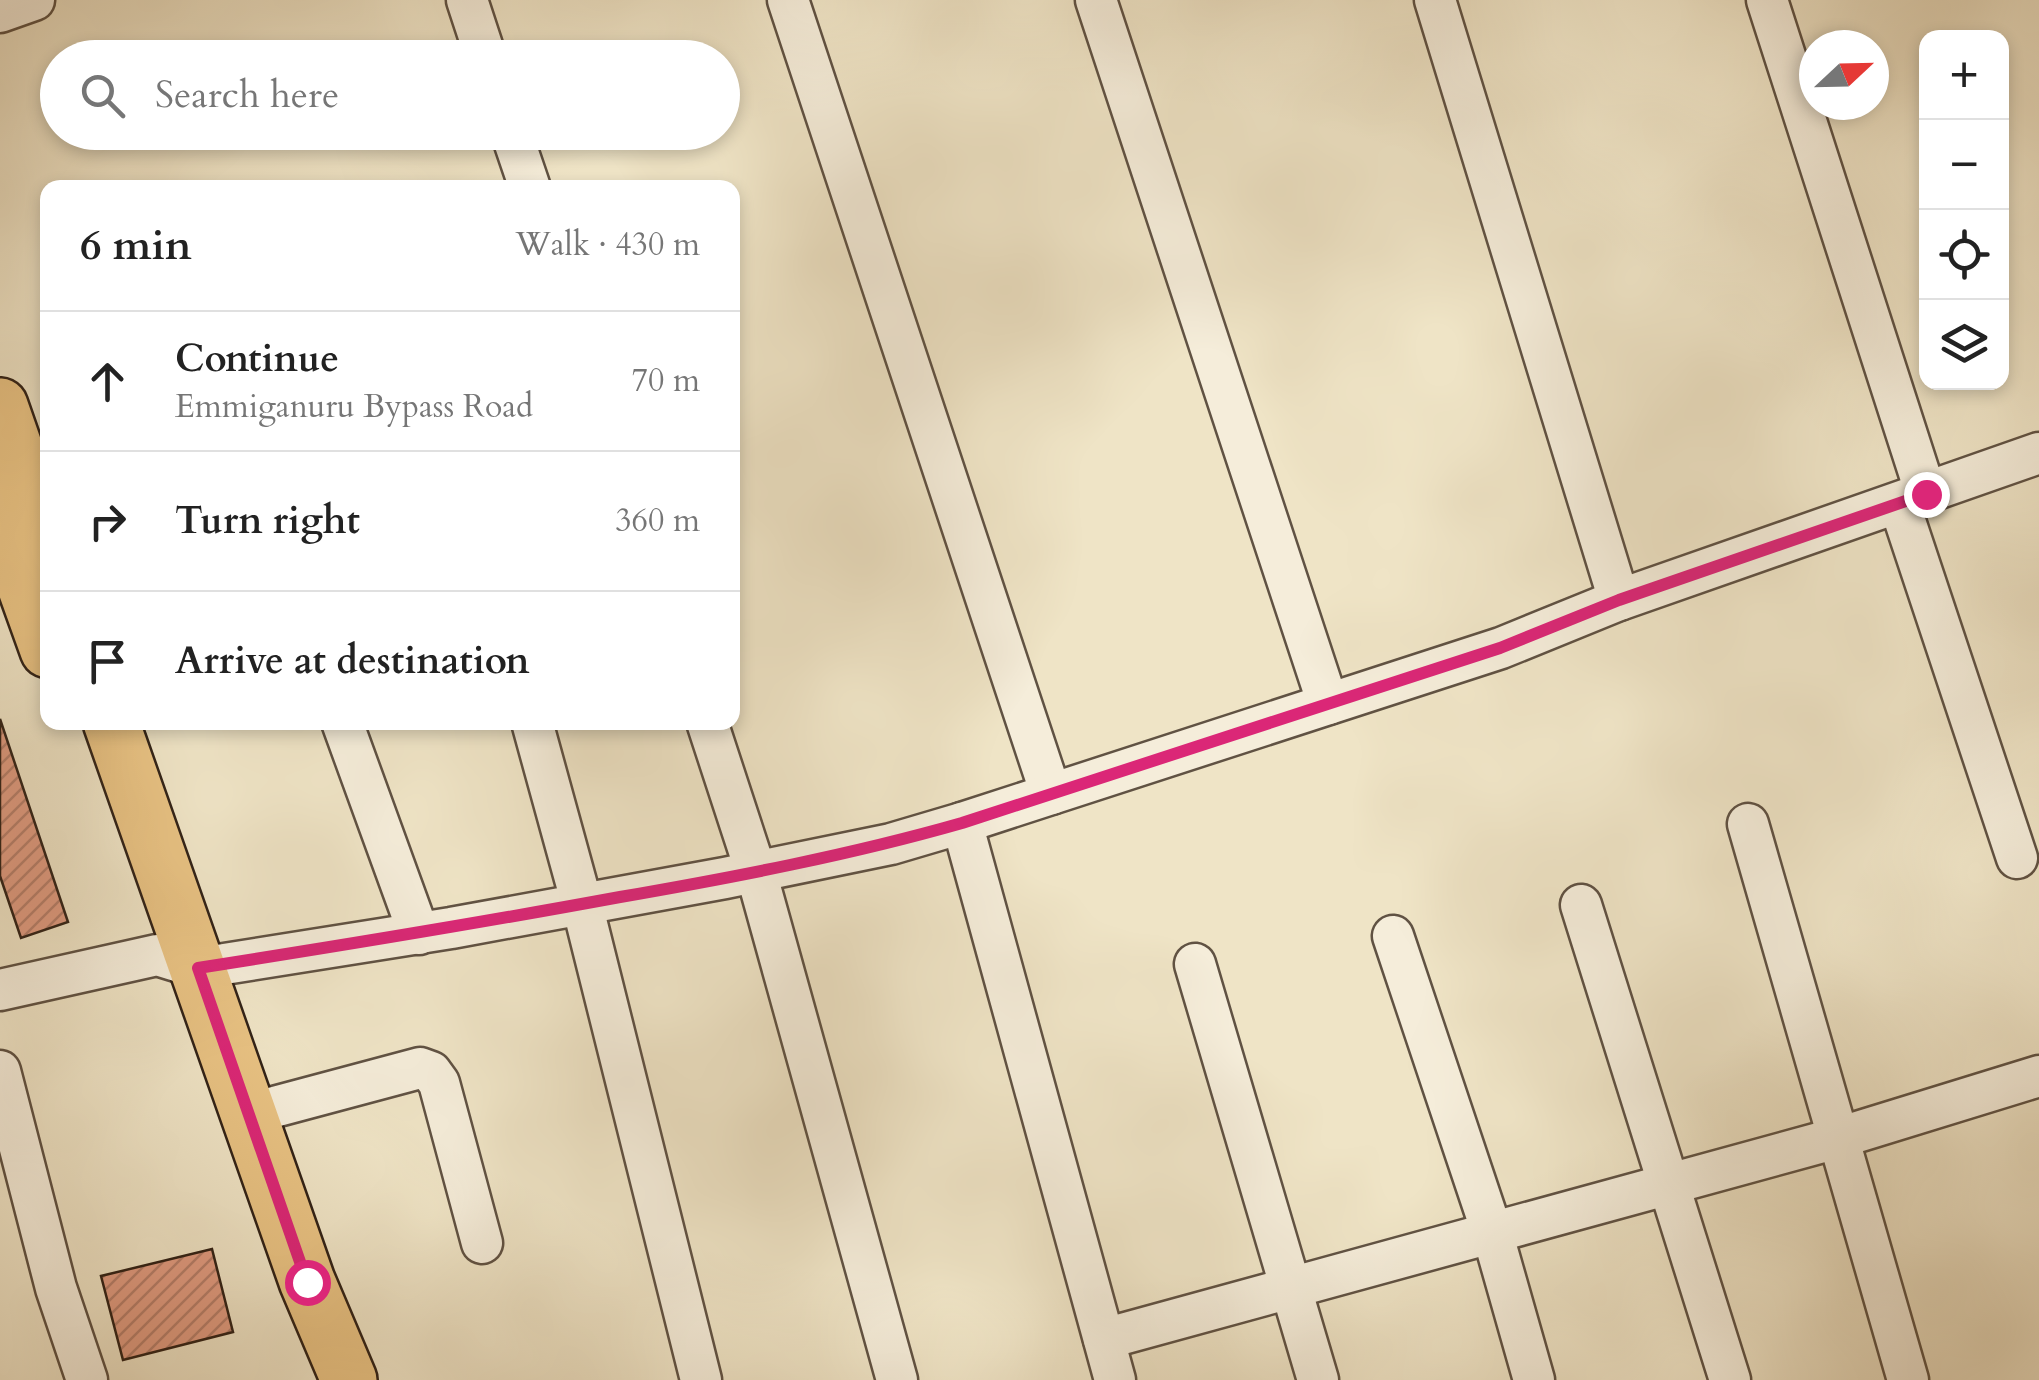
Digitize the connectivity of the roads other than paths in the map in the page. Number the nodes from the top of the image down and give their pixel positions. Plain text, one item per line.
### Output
1 (34, 0) edge
2 (467, 0) edge
3 (788, 0) edge
4 (1096, 0) edge
5 (1435, 0) edge
6 (1768, 0) edge
7 (0, 12) edge
8 (480, 40) edge
9 (517, 150) edge
10 (527, 180) edge
11 (0, 406) edge
12 (2039, 452) edge
13 (1912, 498) junction
14 (0, 516) edge
15 (40, 521) edge
16 (1619, 600) junction
17 (40, 628) edge
18 (1328, 704) junction
19 (77, 730) edge
20 (113, 730) edge
21 (345, 730) edge
22 (534, 730) edge
23 (710, 730) edge
24 (1050, 794) junction
25 (962, 823) junction
26 (1748, 824) dead end
27 (2017, 858) dead end
28 (756, 872) junction
29 (582, 904) junction
30 (1581, 905) dead end
31 (419, 934) junction
32 (1393, 936) dead end
33 (178, 962) junction
34 (1196, 964) dead end
35 (0, 990) edge
36 (0, 1072) edge
37 (2039, 1076) edge
38 (248, 1114) junction
39 (1840, 1138) junction
40 (1669, 1184) junction
41 (1492, 1232) junction
42 (482, 1243) dead end
43 (1291, 1288) junction
44 (1104, 1339) junction
45 (87, 1380) edge
46 (312, 1380) edge
47 (349, 1380) edge
48 (701, 1380) edge
49 (897, 1380) edge
50 (1115, 1380) edge
51 (1318, 1380) edge
52 (1534, 1380) edge
53 (1730, 1380) edge
54 (1908, 1380) edge

1 - 7 street
2 - 8 street
3 - 24 street
4 - 18 street
5 - 16 street
6 - 13 street
9 - 10 street
11 - 15 main road
12 - 13 street
13 - 16 street
13 - 27 street
14 - 17 main road
16 - 18 street
18 - 24 street
19 - 33 main road
20 - 33 main road
21 - 31 street
22 - 29 street
23 - 28 street
24 - 25 street
25 - 28 street
25 - 44 street
26 - 39 street
28 - 29 street
28 - 49 street
29 - 31 street
29 - 48 street
30 - 40 street
31 - 33 street
32 - 41 street
33 - 35 street
33 - 38 main road
33 - 46 main road
34 - 43 street
36 - 45 street
37 - 39 street
38 - 42 street
38 - 47 main road
39 - 40 street
39 - 54 street
40 - 41 street
40 - 53 street
41 - 43 street
41 - 52 street
43 - 44 street
43 - 51 street
44 - 50 street

